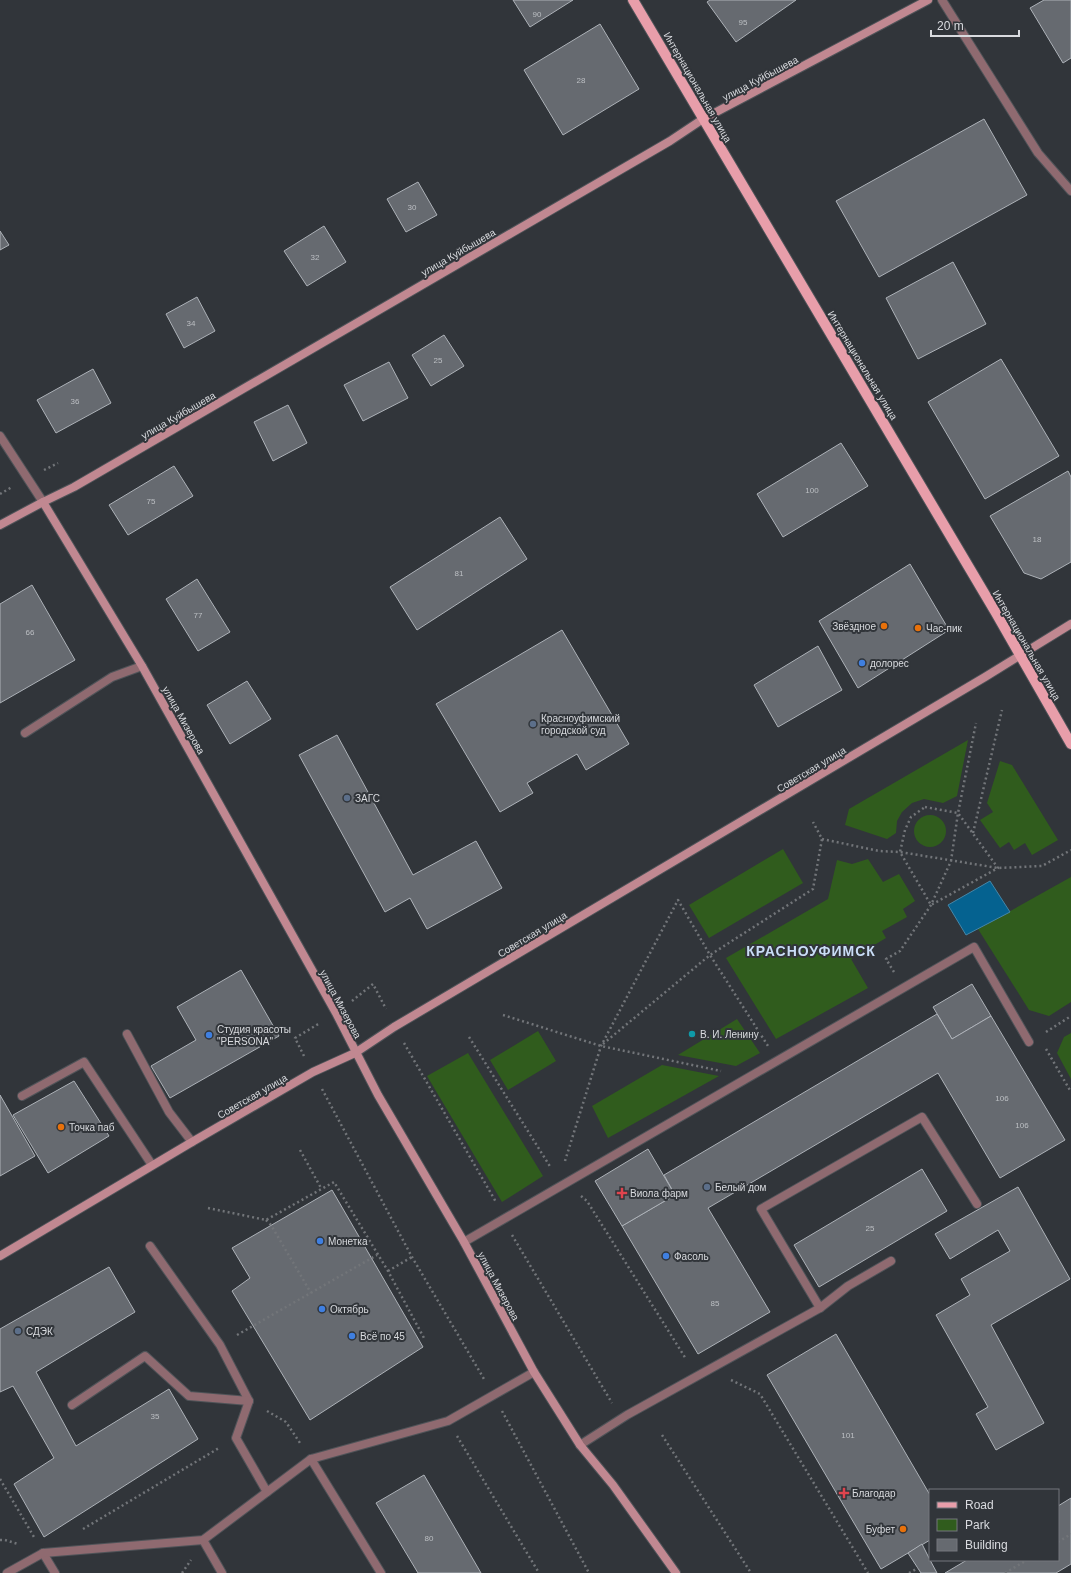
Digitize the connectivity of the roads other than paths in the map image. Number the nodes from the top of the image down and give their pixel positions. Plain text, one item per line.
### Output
1 (632, 0) edge
2 (928, 0) edge
3 (942, 0) edge
4 (703, 119) junction
5 (1071, 191) edge
6 (0, 436) edge
7 (43, 502) junction
8 (0, 525) edge
9 (1071, 624) edge
10 (1020, 655) junction
11 (142, 666) junction
12 (25, 733) dead end
13 (1071, 744) edge
14 (127, 1034) dead end
15 (1029, 1042) dead end
16 (356, 1053) junction
17 (22, 1096) dead end
18 (192, 1142) junction
19 (152, 1165) junction
20 (977, 1204) dead end
21 (464, 1242) junction
22 (150, 1246) dead end
23 (0, 1256) edge
24 (891, 1261) dead end
25 (820, 1308) junction
26 (534, 1372) junction
27 (249, 1401) junction
28 (72, 1405) dead end
29 (580, 1445) junction
30 (311, 1459) junction
31 (267, 1492) junction
32 (203, 1540) junction
33 (43, 1553) junction
34 (7, 1573) edge
35 (55, 1573) edge
36 (222, 1573) edge
37 (381, 1573) edge
38 (676, 1573) edge

1 - 4 main road, Интернациональная улица
2 - 4 main road, улица Куйбышева
3 - 5 street
4 - 7 main road, улица Куйбышева
4 - 10 main road, Интернациональная улица
6 - 7 street, улица Мизерова
7 - 8 main road, улица Куйбышева
7 - 11 main road, улица Мизерова
9 - 10 main road, Советская улица
10 - 13 main road, Интернациональная улица
10 - 16 main road, Советская улица
11 - 12 street
11 - 16 main road, улица Мизерова
14 - 18 street
15 - 21 street
16 - 18 main road, Советская улица
16 - 21 main road, улица Мизерова
17 - 19 street
18 - 19 main road, Советская улица
19 - 23 main road, Советская улица
20 - 25 street
21 - 26 main road, улица Мизерова
22 - 27 street
24 - 25 street
25 - 29 street
26 - 29 main road, улица Мизерова
26 - 30 street
27 - 28 street
27 - 31 street
29 - 38 main road, улица Мизерова
30 - 31 street
30 - 37 street
31 - 32 street
32 - 33 street
32 - 36 street
33 - 34 street
33 - 35 street

